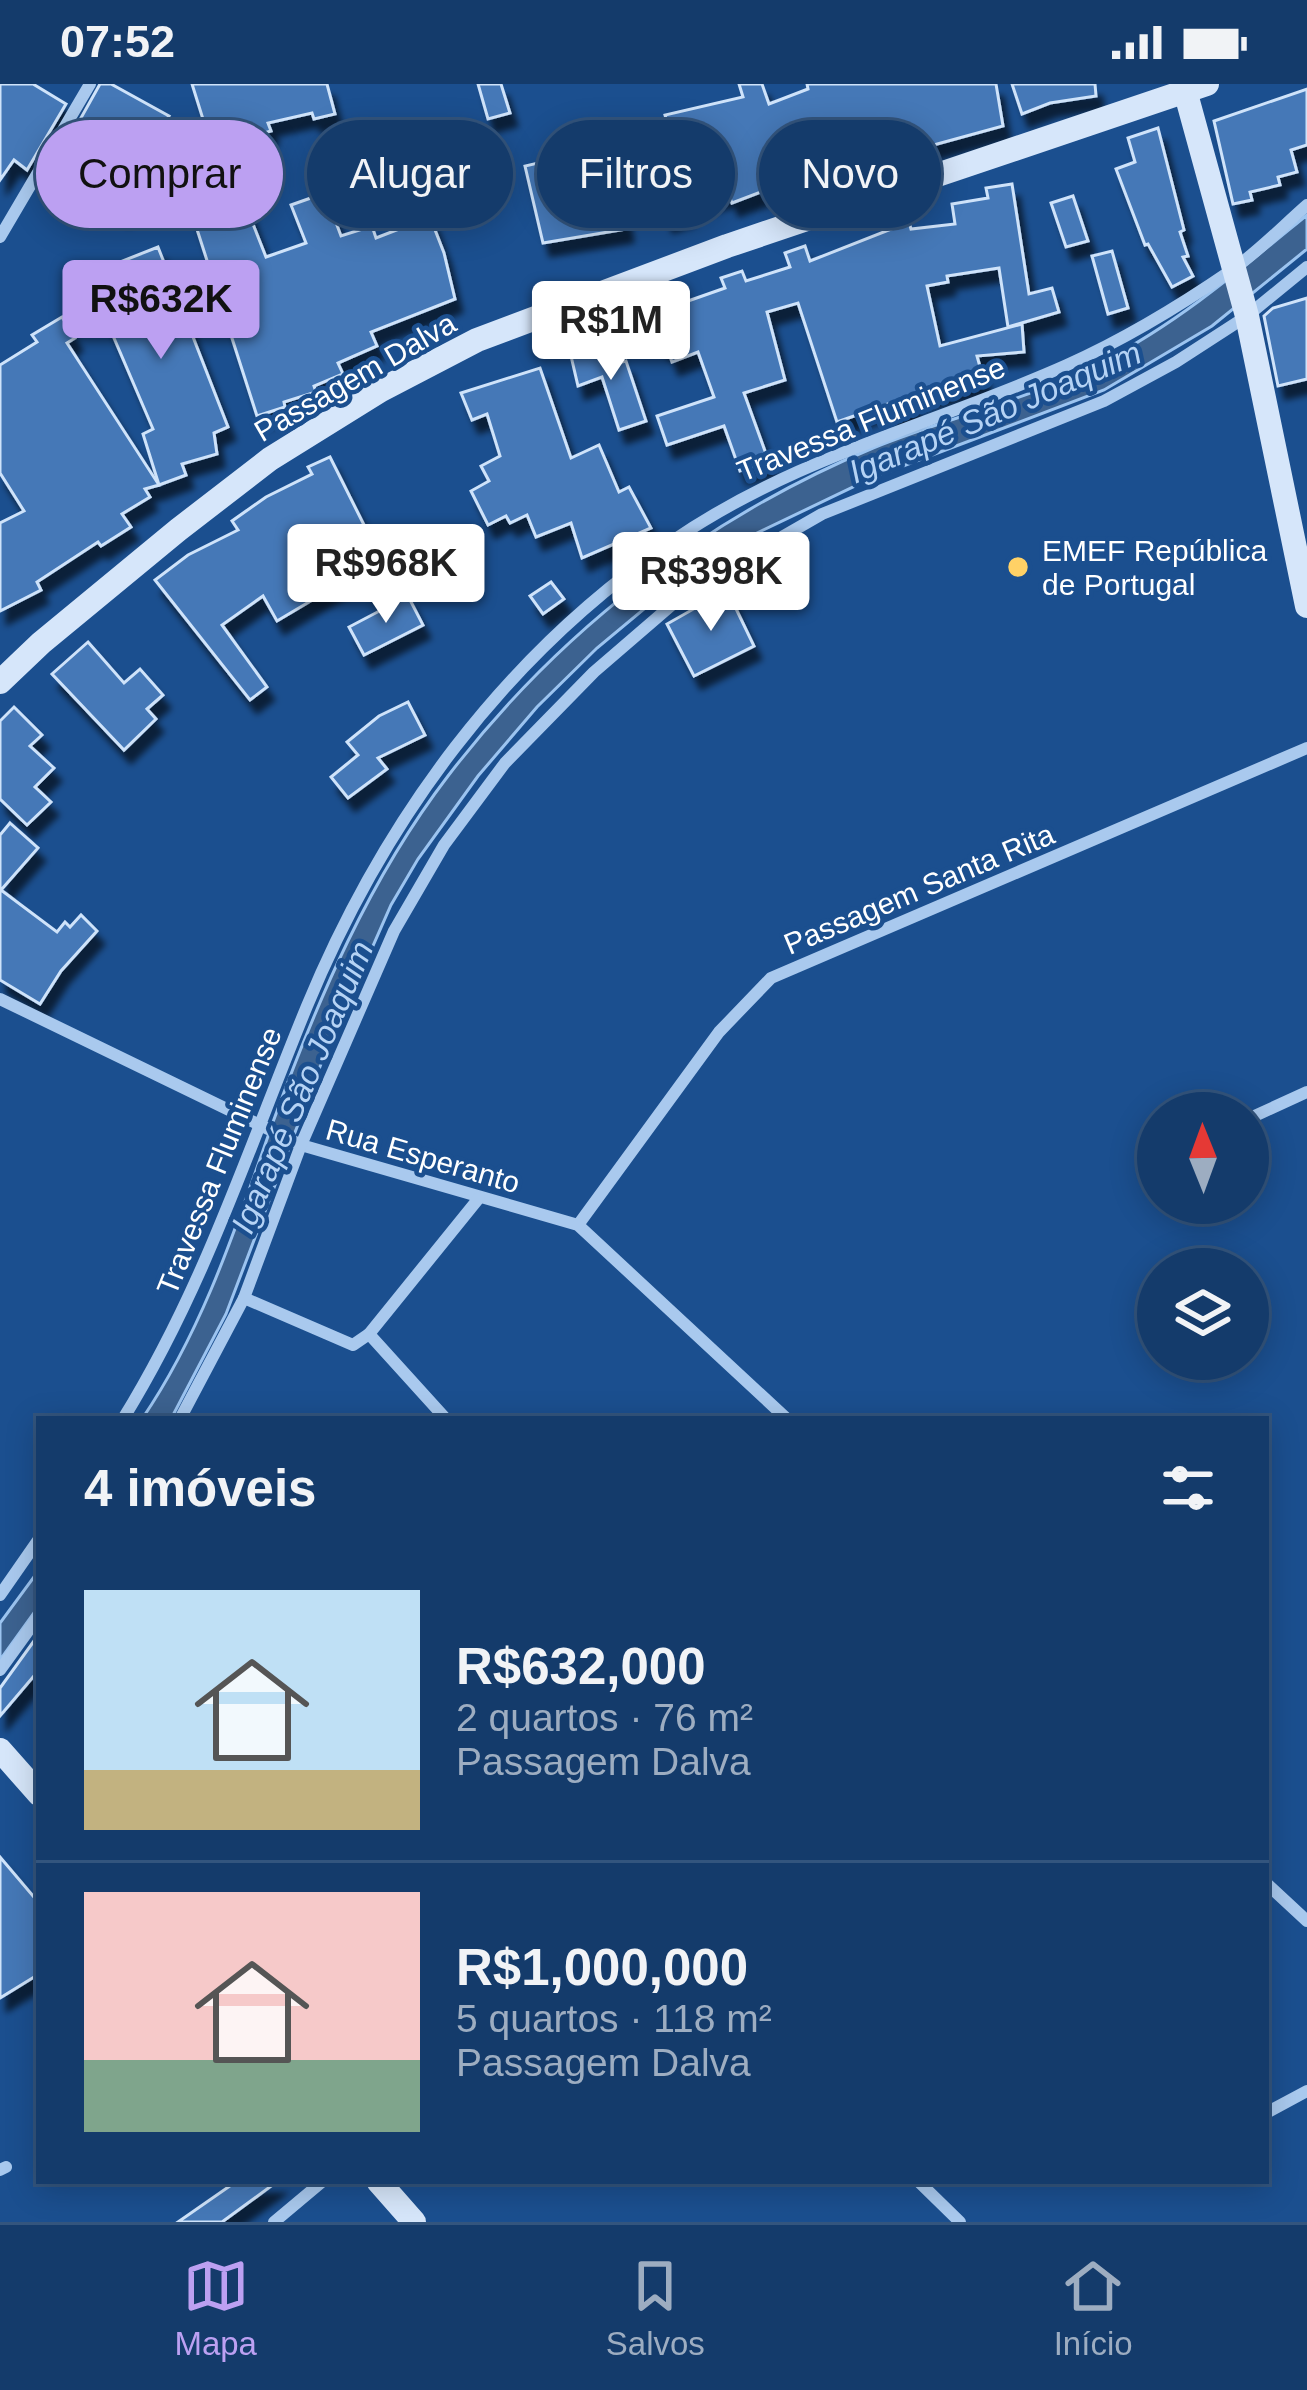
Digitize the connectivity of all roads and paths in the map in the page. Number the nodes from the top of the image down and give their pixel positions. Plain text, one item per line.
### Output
1 (90, 84) edge
2 (1196, 89) edge
3 (1307, 205) edge
4 (0, 237) edge
5 (1307, 267) edge
6 (1235, 270) junction
7 (1246, 312) junction
8 (1307, 606) edge
9 (0, 682) edge
10 (1307, 748) edge
11 (0, 999) edge
12 (1307, 1092) edge
13 (1269, 1110) edge
14 (264, 1128) junction
15 (297, 1143) junction
16 (479, 1198) junction
17 (578, 1225) junction
18 (244, 1298) junction
19 (369, 1334) junction
20 (125, 1416) edge
21 (182, 1416) edge
22 (443, 1416) edge
23 (784, 1416) edge
24 (36, 1543) edge
25 (0, 1594) edge
26 (36, 1620) edge
27 (0, 1670) edge
28 (0, 1750) edge
29 (36, 1791) edge
30 (1269, 1886) edge
31 (1307, 1922) edge
32 (1307, 2091) edge
33 (1269, 2111) edge
34 (319, 2184) edge
35 (381, 2184) edge
36 (921, 2184) edge
37 (274, 2222) edge
38 (414, 2222) edge
39 (960, 2222) edge

1 - 4 street
2 - 6 street
2 - 9 street, Passagem Dalva
3 - 6 street, Travessa Fluminense
5 - 7 street
6 - 7 street
6 - 14 street, Travessa Fluminense
7 - 8 street
7 - 15 street
10 - 17 street, Passagem Santa Rita
11 - 14 street, Rua Esperanto
12 - 13 street
14 - 15 street, Rua Esperanto
14 - 20 street, Travessa Fluminense
15 - 16 street, Rua Esperanto
15 - 18 street
16 - 17 street, Rua Esperanto
16 - 19 street
17 - 23 street, Rua Esperanto
18 - 19 street
18 - 21 street
19 - 22 street
24 - 25 street
26 - 27 street
28 - 29 street
30 - 31 street
32 - 33 street
34 - 37 street
35 - 38 street
36 - 39 street

